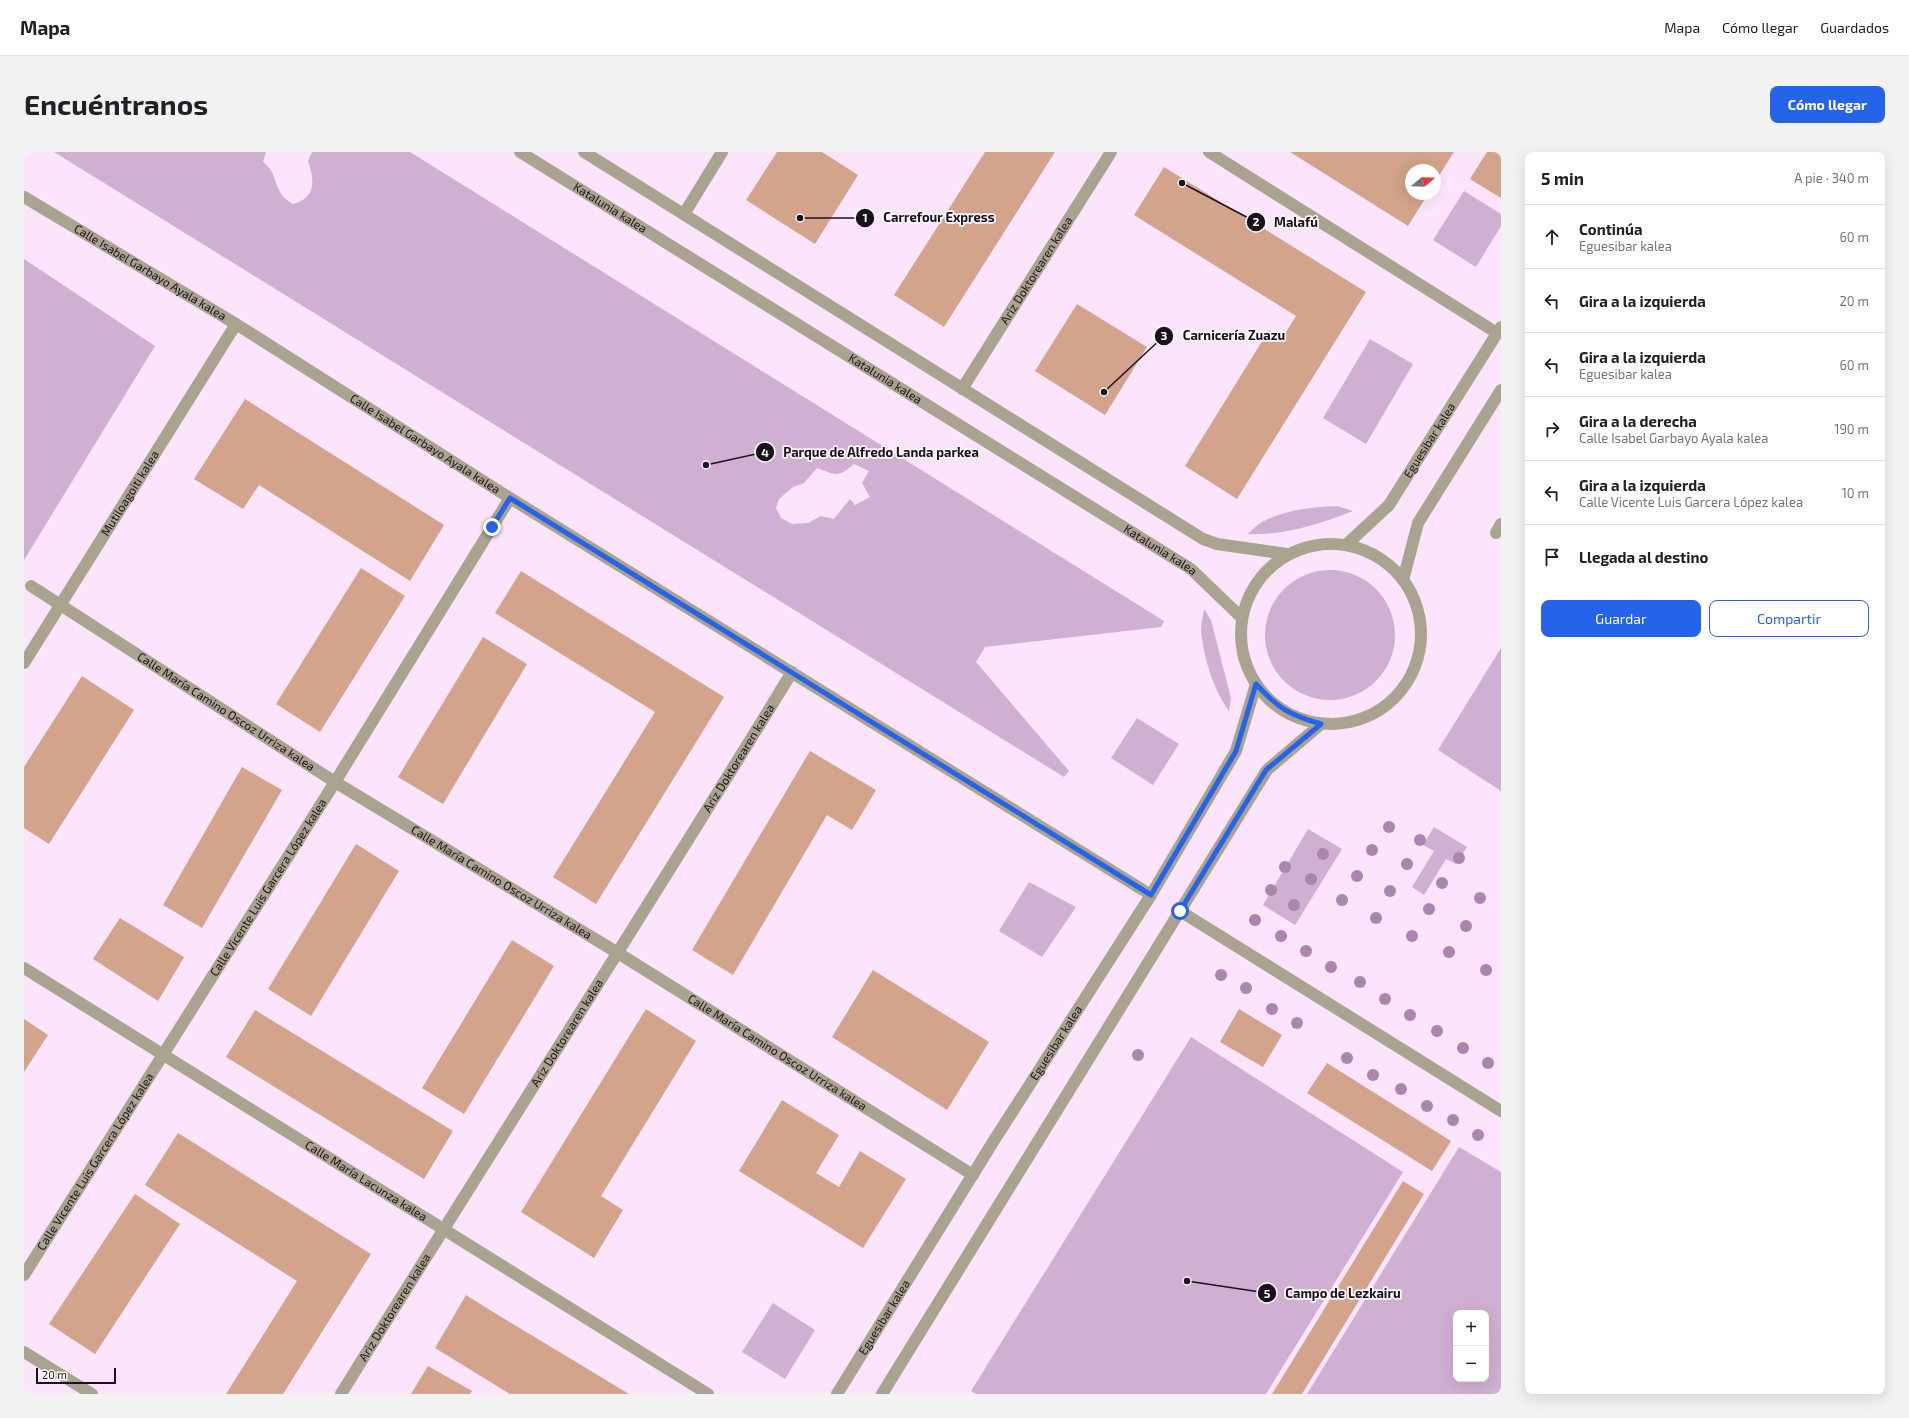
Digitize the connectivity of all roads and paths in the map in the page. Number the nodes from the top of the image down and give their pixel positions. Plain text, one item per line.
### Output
1 (520, 152) edge
2 (584, 152) edge
3 (722, 152) edge
4 (1111, 152) edge
5 (1209, 152) edge
6 (24, 197) edge
7 (684, 214) junction
8 (236, 324) junction
9 (1499, 330) edge
10 (962, 389) junction
11 (1501, 390) edge
12 (510, 498) junction
13 (1346, 545) junction
14 (1287, 554) junction
15 (1403, 580) junction
16 (32, 586) dead end
17 (60, 604) junction
18 (1242, 618) junction
19 (24, 663) edge
20 (792, 672) junction
21 (1256, 684) junction
22 (1321, 724) junction
23 (335, 782) junction
24 (1151, 895) junction
25 (1180, 911) junction
26 (618, 954) junction
27 (24, 968) edge
28 (162, 1053) junction
29 (1501, 1111) edge
30 (973, 1175) junction
31 (443, 1229) junction
32 (24, 1275) edge
33 (24, 1352) edge
34 (92, 1394) edge
35 (341, 1394) edge
36 (708, 1394) edge
37 (837, 1394) edge
38 (882, 1394) edge

1 - 18 street, Katalunia kalea
2 - 7 street
3 - 7 street
4 - 10 street, Ariz Doktorearen kalea
5 - 9 street
6 - 8 street, Calle Isabel Garbayo Ayala kalea
7 - 10 street
8 - 12 street, Calle Isabel Garbayo Ayala kalea
8 - 17 street, Mutiloagoiti kalea
9 - 13 street, Eguesibar kalea
10 - 14 street
11 - 15 street
12 - 20 street, Calle Isabel Garbayo Ayala kalea
12 - 23 street, Calle Vicente Luis Garcera López kalea
13 - 14 street
13 - 15 street
14 - 18 street
15 - 22 street
16 - 17 street, Calle María Camino Oscoz Urriza kalea
17 - 19 street, Mutiloagoiti kalea
17 - 23 street, Calle María Camino Oscoz Urriza kalea
18 - 21 street
20 - 24 street, Calle Isabel Garbayo Ayala kalea
20 - 26 street, Ariz Doktorearen kalea
21 - 22 street
21 - 24 street, Eguesibar kalea
22 - 25 street
23 - 26 street, Calle María Camino Oscoz Urriza kalea
23 - 28 street, Calle Vicente Luis Garcera López kalea
24 - 30 street, Eguesibar kalea
25 - 29 street
25 - 38 street
26 - 30 street, Calle María Camino Oscoz Urriza kalea
26 - 31 street, Ariz Doktorearen kalea
27 - 28 street, Calle María Lacunza kalea
28 - 31 street, Calle María Lacunza kalea
28 - 32 street, Calle Vicente Luis Garcera López kalea
30 - 37 street, Eguesibar kalea
31 - 35 street, Ariz Doktorearen kalea
31 - 36 street, Calle María Lacunza kalea
33 - 34 street

